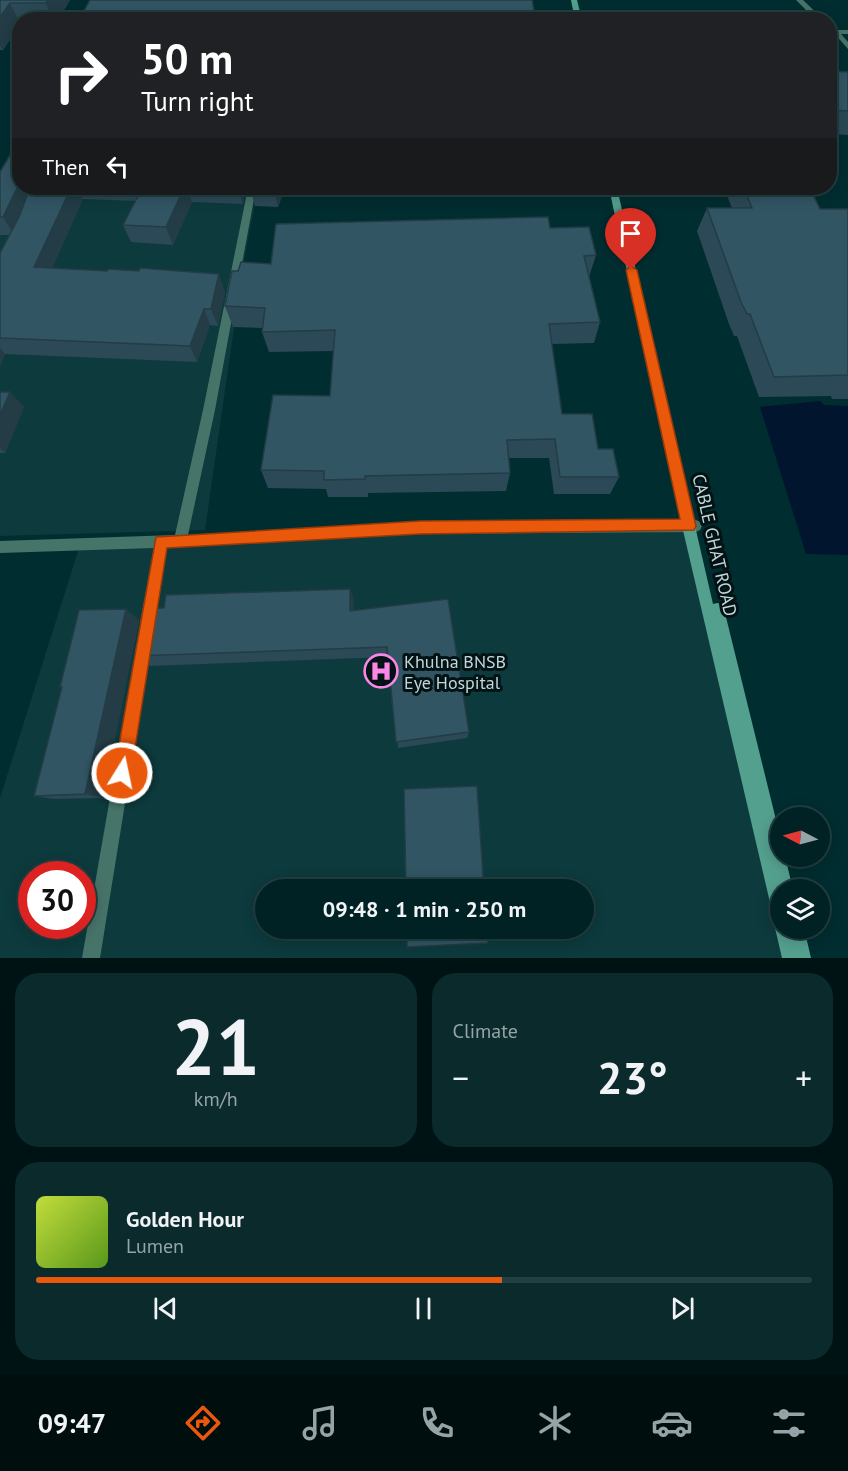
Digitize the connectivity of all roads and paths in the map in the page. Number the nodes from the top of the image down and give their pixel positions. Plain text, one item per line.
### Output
1 (798, 0) edge
2 (812, 12) edge
3 (837, 32) joint
4 (848, 32) edge
5 (848, 47) edge
6 (251, 195) edge
7 (615, 195) edge
8 (620, 195) edge
9 (692, 526) junction
10 (180, 541) junction
11 (161, 542) junction
12 (0, 548) edge
13 (773, 879) edge
14 (782, 879) edge
15 (787, 939) edge
16 (798, 939) edge
17 (91, 958) edge
18 (791, 958) edge
19 (802, 958) edge

1 - 2 street
3 - 4 street
3 - 5 street
6 - 10 street
7 - 9 street, CABLE GHAT ROAD
8 - 9 street, CABLE GHAT ROAD
9 - 10 street
9 - 13 street, CABLE GHAT ROAD
9 - 14 street, CABLE GHAT ROAD
10 - 11 street
11 - 12 street
11 - 17 street
15 - 18 street
16 - 19 street

